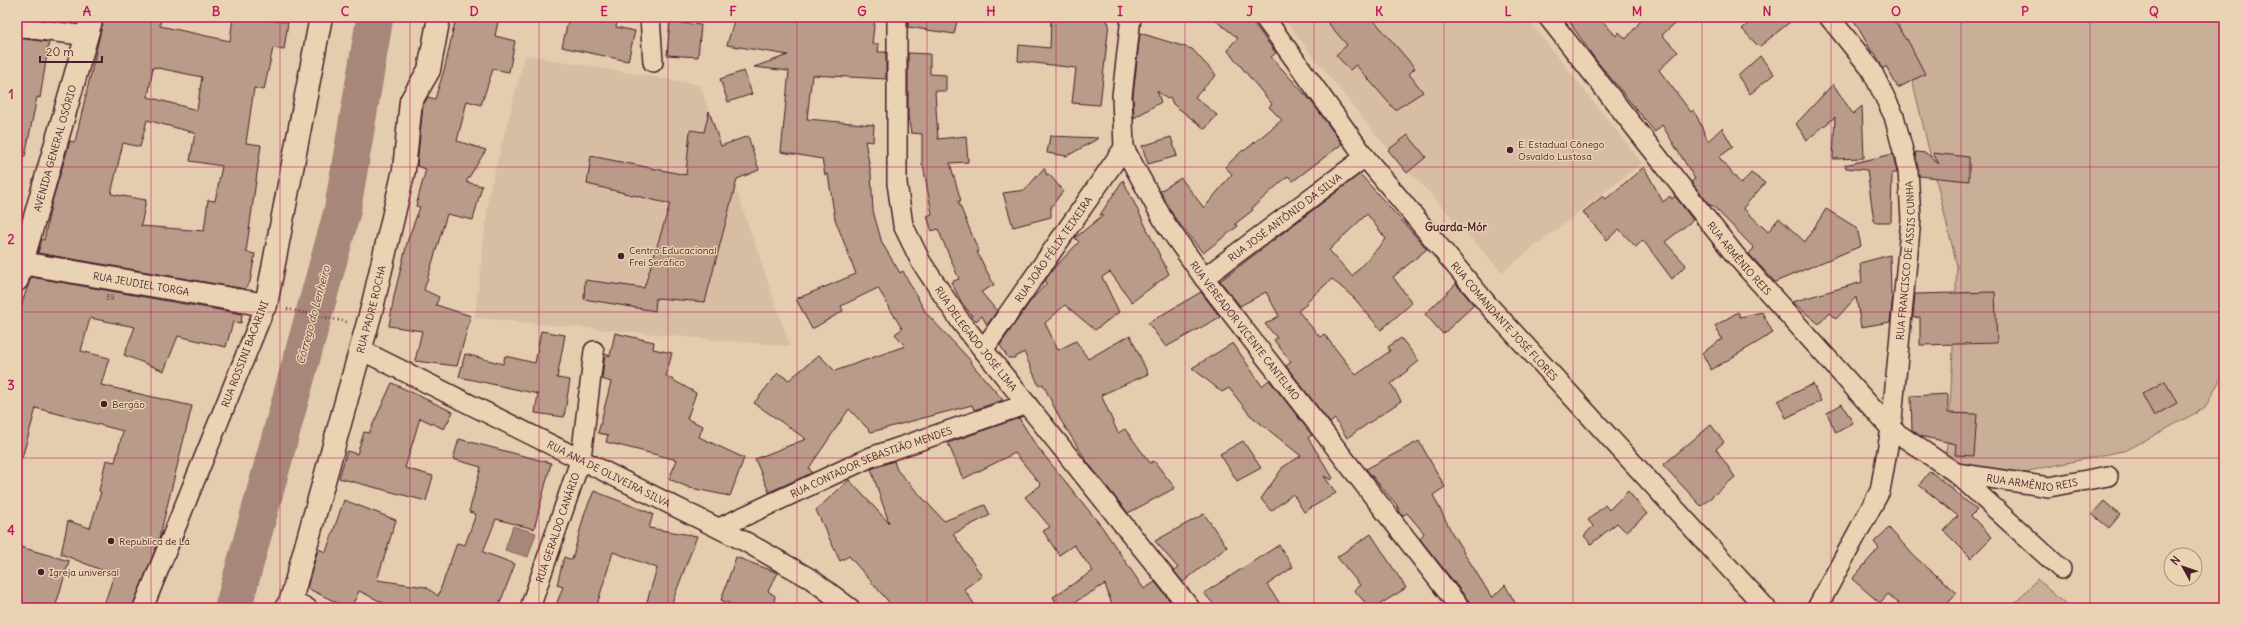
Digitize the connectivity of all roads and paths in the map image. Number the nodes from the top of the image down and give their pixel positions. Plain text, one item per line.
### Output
1 (321, 17) edge
2 (439, 17) edge
3 (650, 17) edge
4 (897, 17) edge
5 (1131, 17) edge
6 (1264, 17) edge
7 (1829, 17) edge
8 (1550, 18) edge
9 (17, 27) edge
10 (90, 27) edge
11 (653, 62) dead end
12 (1124, 148) junction
13 (1365, 156) junction
14 (19, 268) edge
15 (1204, 278) junction
16 (275, 307) junction
17 (342, 321) dead end
18 (361, 350) junction
19 (983, 350) junction
20 (594, 351) dead end
21 (1027, 404) junction
22 (1891, 430) junction
23 (581, 458) junction
24 (1956, 473) junction
25 (2108, 476) dead end
26 (719, 528) junction
27 (2061, 569) dead end
28 (295, 605) edge
29 (143, 608) edge
30 (530, 608) edge
31 (850, 608) edge
32 (1190, 608) edge
33 (1460, 608) edge
34 (1766, 608) edge
35 (1817, 608) edge

1 - 16 main road, RUA ROSSINI BACARINI
2 - 18 main road, RUA PADRE ROCHA
3 - 11 street
4 - 19 street, RUA DELEGADO JOSÉ LIMA
5 - 12 street, RUA VEREADOR VICENTE CANTELMO
6 - 13 street, RUA COMANDANTE JOSÉ FLORES
7 - 22 street, RUA FRANCISCO DE ASSIS CUNHA
8 - 22 street, RUA ARMÊNIO REIS
9 - 10 street
10 - 14 main road, AVENIDA GENERAL OSÓRIO
12 - 15 street, RUA VEREADOR VICENTE CANTELMO
12 - 19 street, RUA JOÃO FÉLIX TEIXEIRA
13 - 15 street, RUA JOSÉ ANTÔNIO DA SILVA
13 - 34 street, RUA COMANDANTE JOSÉ FLORES
14 - 16 main road, RUA JEUDIEL TORGA
15 - 33 street, RUA VEREADOR VICENTE CANTELMO
16 - 17 path
16 - 29 street, RUA ROSSINI BACARINI
18 - 23 street, RUA ANA DE OLIVEIRA SILVA
18 - 28 main road, RUA PADRE ROCHA
19 - 21 street, RUA DELEGADO JOSÉ LIMA
20 - 23 street, RUA GERALDO CANÁRIO
21 - 26 street, RUA CONTADOR SEBASTIÃO MENDES
21 - 32 street, RUA DELEGADO JOSÉ LIMA
22 - 24 street, RUA ARMÊNIO REIS
22 - 35 street, RUA FRANCISCO DE ASSIS CUNHA
23 - 26 street, RUA ANA DE OLIVEIRA SILVA
23 - 30 street, RUA GERALDO CANÁRIO
24 - 25 street, RUA ARMÊNIO REIS
24 - 27 street, RUA ARMÊNIO REIS
26 - 31 street, RUA ANA DE OLIVEIRA SILVA

